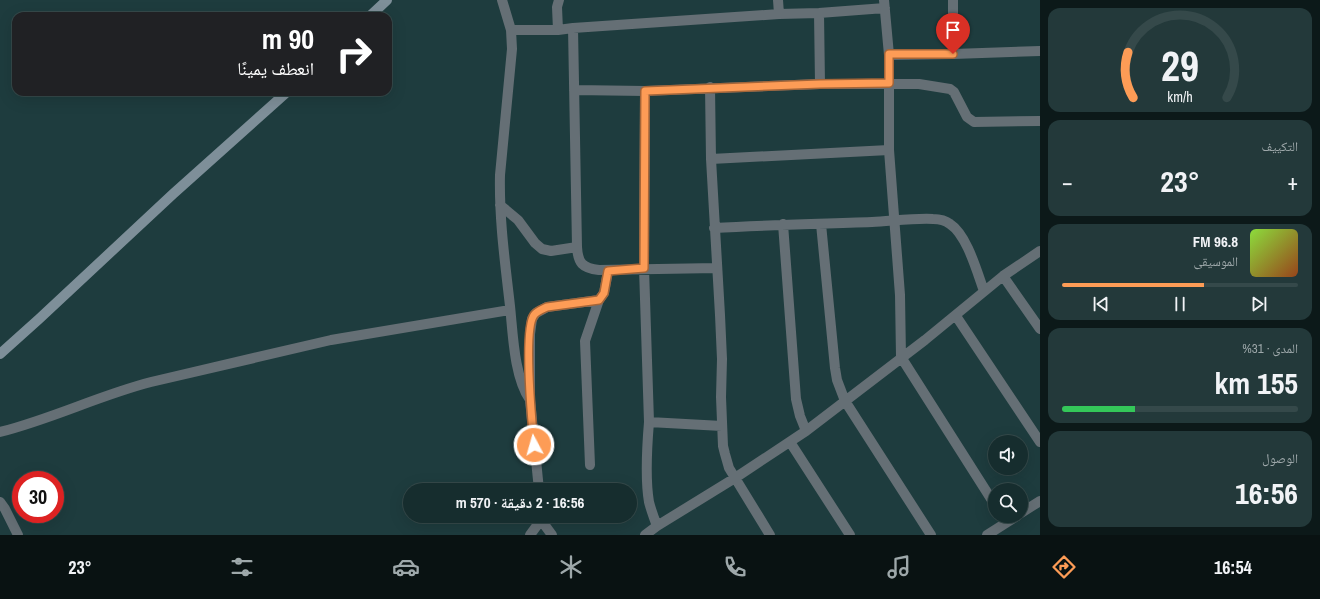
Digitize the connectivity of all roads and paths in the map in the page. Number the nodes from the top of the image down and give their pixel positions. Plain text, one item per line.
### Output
1 (387, 0) edge
2 (502, 0) edge
3 (559, 0) edge
4 (778, 0) edge
5 (952, 0) edge
6 (884, 4) edge
7 (374, 12) edge
8 (819, 13) junction
9 (778, 14) junction
10 (573, 28) junction
11 (511, 30) junction
12 (558, 30) junction
13 (1040, 51) edge
14 (889, 54) junction
15 (953, 54) junction
16 (889, 83) junction
17 (820, 84) junction
18 (710, 87) junction
19 (574, 90) junction
20 (645, 91) junction
21 (283, 96) edge
22 (1040, 121) edge
23 (889, 150) junction
24 (711, 158) junction
25 (500, 205) junction
26 (895, 221) junction
27 (782, 224) junction
28 (822, 224) junction
29 (714, 228) junction
30 (576, 247) junction
31 (1040, 251) edge
32 (644, 268) junction
33 (717, 268) junction
34 (608, 271) junction
35 (1003, 276) junction
36 (984, 291) junction
37 (599, 300) junction
38 (510, 310) junction
39 (956, 316) junction
40 (1038, 322) edge
41 (0, 354) edge
42 (901, 357) junction
43 (530, 400) junction
44 (845, 401) junction
45 (649, 422) junction
46 (722, 426) junction
47 (806, 431) junction
48 (0, 432) edge
49 (790, 442) junction
50 (1040, 442) edge
51 (590, 465) dead end
52 (735, 478) junction
53 (538, 483) edge
54 (988, 495) edge
55 (1040, 501) edge
56 (0, 502) edge
57 (1028, 509) edge
58 (538, 523) edge
59 (544, 523) edge
60 (1000, 523) edge
61 (657, 526) junction
62 (18, 535) edge
63 (530, 535) edge
64 (552, 535) edge
65 (645, 535) edge
66 (770, 535) edge
67 (850, 535) edge
68 (931, 535) edge
69 (987, 535) edge

1 - 7 main road
2 - 11 street
3 - 12 street
4 - 9 street
5 - 15 street
6 - 8 street
6 - 14 street
8 - 9 street
8 - 17 street
9 - 10 street
10 - 12 street
10 - 19 street
11 - 12 street
11 - 25 street
13 - 15 street
14 - 15 street
14 - 16 street
16 - 17 street
16 - 22 street
16 - 23 street
17 - 18 street
18 - 20 street
18 - 24 street
19 - 20 street
19 - 30 street
20 - 32 street
21 - 41 main road
23 - 24 street
23 - 26 street
24 - 29 street
25 - 30 street
25 - 38 street
26 - 28 street
26 - 36 street
26 - 42 street
27 - 28 street
27 - 29 street
27 - 47 street
28 - 44 street
29 - 33 street
30 - 34 street
31 - 35 street
32 - 33 street
32 - 34 street
32 - 45 street
33 - 46 street
34 - 37 street
35 - 36 street
35 - 40 street
36 - 39 street
37 - 43 street
37 - 51 street
38 - 43 street
38 - 48 street
39 - 42 street
39 - 50 street
42 - 44 street
42 - 54 street
43 - 53 street
44 - 47 street
44 - 68 street
45 - 46 street
45 - 61 street
46 - 52 street
47 - 49 street
49 - 52 street
49 - 67 street
52 - 61 street
52 - 66 street
55 - 57 street
56 - 62 street
58 - 63 street
59 - 64 street
60 - 69 street
61 - 65 street

